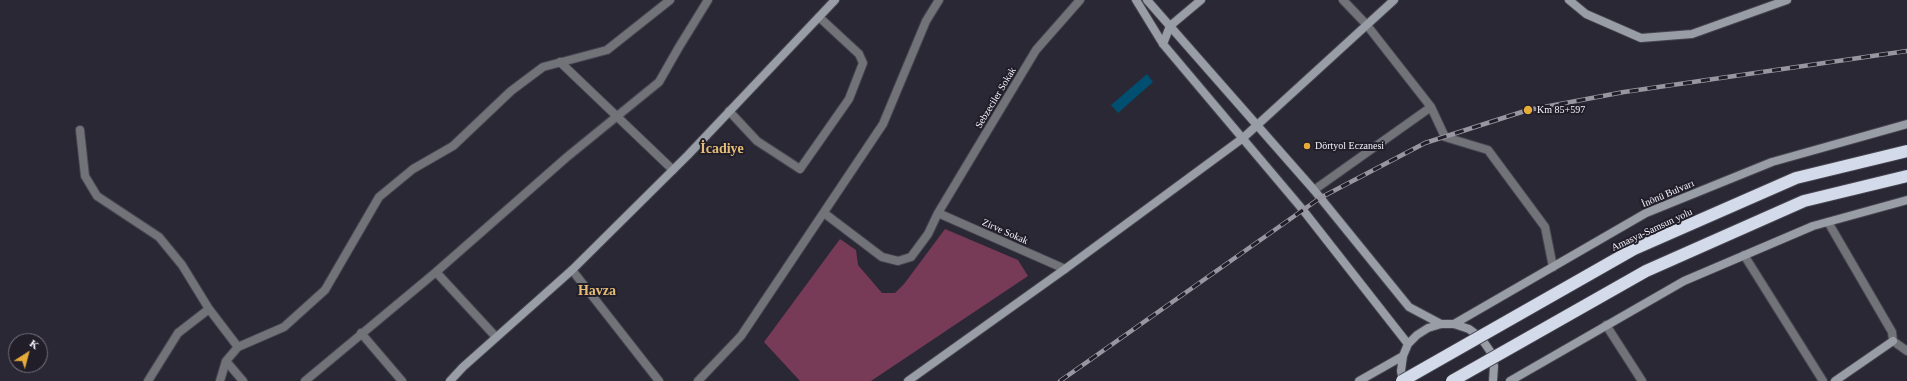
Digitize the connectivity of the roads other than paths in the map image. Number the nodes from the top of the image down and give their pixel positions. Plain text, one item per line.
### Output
1 (670, 0) edge
2 (708, 0) edge
3 (835, 0) edge
4 (939, 0) edge
5 (1080, 0) edge
6 (1136, 0) edge
7 (1147, 0) edge
8 (1201, 0) edge
9 (1343, 0) edge
10 (1394, 0) edge
11 (1569, 0) edge
12 (1787, 0) edge
13 (819, 17) junction
14 (1366, 24) junction
15 (1170, 26) junction
16 (1163, 44) junction
17 (560, 62) junction
18 (1431, 107) junction
19 (729, 111) junction
20 (617, 116) junction
21 (1256, 124) junction
22 (1907, 124) edge
23 (80, 130) dead end
24 (1243, 138) junction
25 (1907, 151) edge
26 (672, 170) junction
27 (1907, 176) edge
28 (1314, 190) junction
29 (1907, 200) edge
30 (824, 213) junction
31 (938, 213) junction
32 (1828, 222) junction
33 (1744, 255) junction
34 (1553, 267) junction
35 (1065, 269) junction
36 (572, 270) junction
37 (436, 272) junction
38 (209, 309) junction
39 (1441, 324) junction
40 (1454, 324) junction
41 (1606, 326) junction
42 (361, 333) junction
43 (496, 337) junction
44 (1893, 341) junction
45 (1408, 344) junction
46 (238, 347) junction
47 (1907, 351) edge
48 (1403, 356) junction
49 (226, 361) junction
50 (148, 381) edge
51 (220, 381) edge
52 (243, 381) edge
53 (305, 381) edge
54 (402, 381) edge
55 (450, 381) edge
56 (659, 381) edge
57 (698, 381) edge
58 (908, 381) edge
59 (1359, 381) edge
60 (1402, 381) edge
61 (1452, 381) edge
62 (1493, 381) edge
63 (1510, 381) edge
64 (1642, 381) edge
65 (1823, 381) edge
66 (1835, 381) edge

1 - 17 street
2 - 20 street
3 - 13 main road
4 - 30 street
5 - 31 street, Sebzeciler Sokak
6 - 16 main road
7 - 15 main road
8 - 15 main road
9 - 14 street
10 - 14 main road
11 - 12 main road
13 - 19 main road
13 - 19 street
14 - 18 street
14 - 21 main road
15 - 16 main road
15 - 21 main road
16 - 24 main road
17 - 20 street
17 - 46 street
18 - 28 street
18 - 34 street
19 - 26 main road
20 - 26 street
20 - 37 street
21 - 24 main road
21 - 28 main road
22 - 34 main road, İnönü Bulvarı
23 - 38 street
24 - 35 main road
24 - 45 main road
25 - 60 highway, Amasya-Samsun yolu, bridge
26 - 36 main road
27 - 61 highway, bridge
28 - 39 main road
29 - 32 main road
30 - 31 street, Sebzeciler Sokak
30 - 57 street
31 - 35 street, Zirve Sokak
32 - 33 main road
32 - 44 street
33 - 41 main road
33 - 65 street
34 - 40 main road, İnönü Bulvarı
35 - 58 main road
36 - 43 main road
36 - 56 street
37 - 42 street
37 - 43 street
38 - 46 street
38 - 50 street
39 - 40 main road
39 - 45 main road
40 - 62 main road
41 - 63 main road
41 - 64 street
42 - 53 street
42 - 54 street
43 - 55 main road
44 - 47 street
44 - 66 main road
45 - 48 main road
46 - 49 street
48 - 59 main road
48 - 60 main road
49 - 51 street
49 - 52 street

